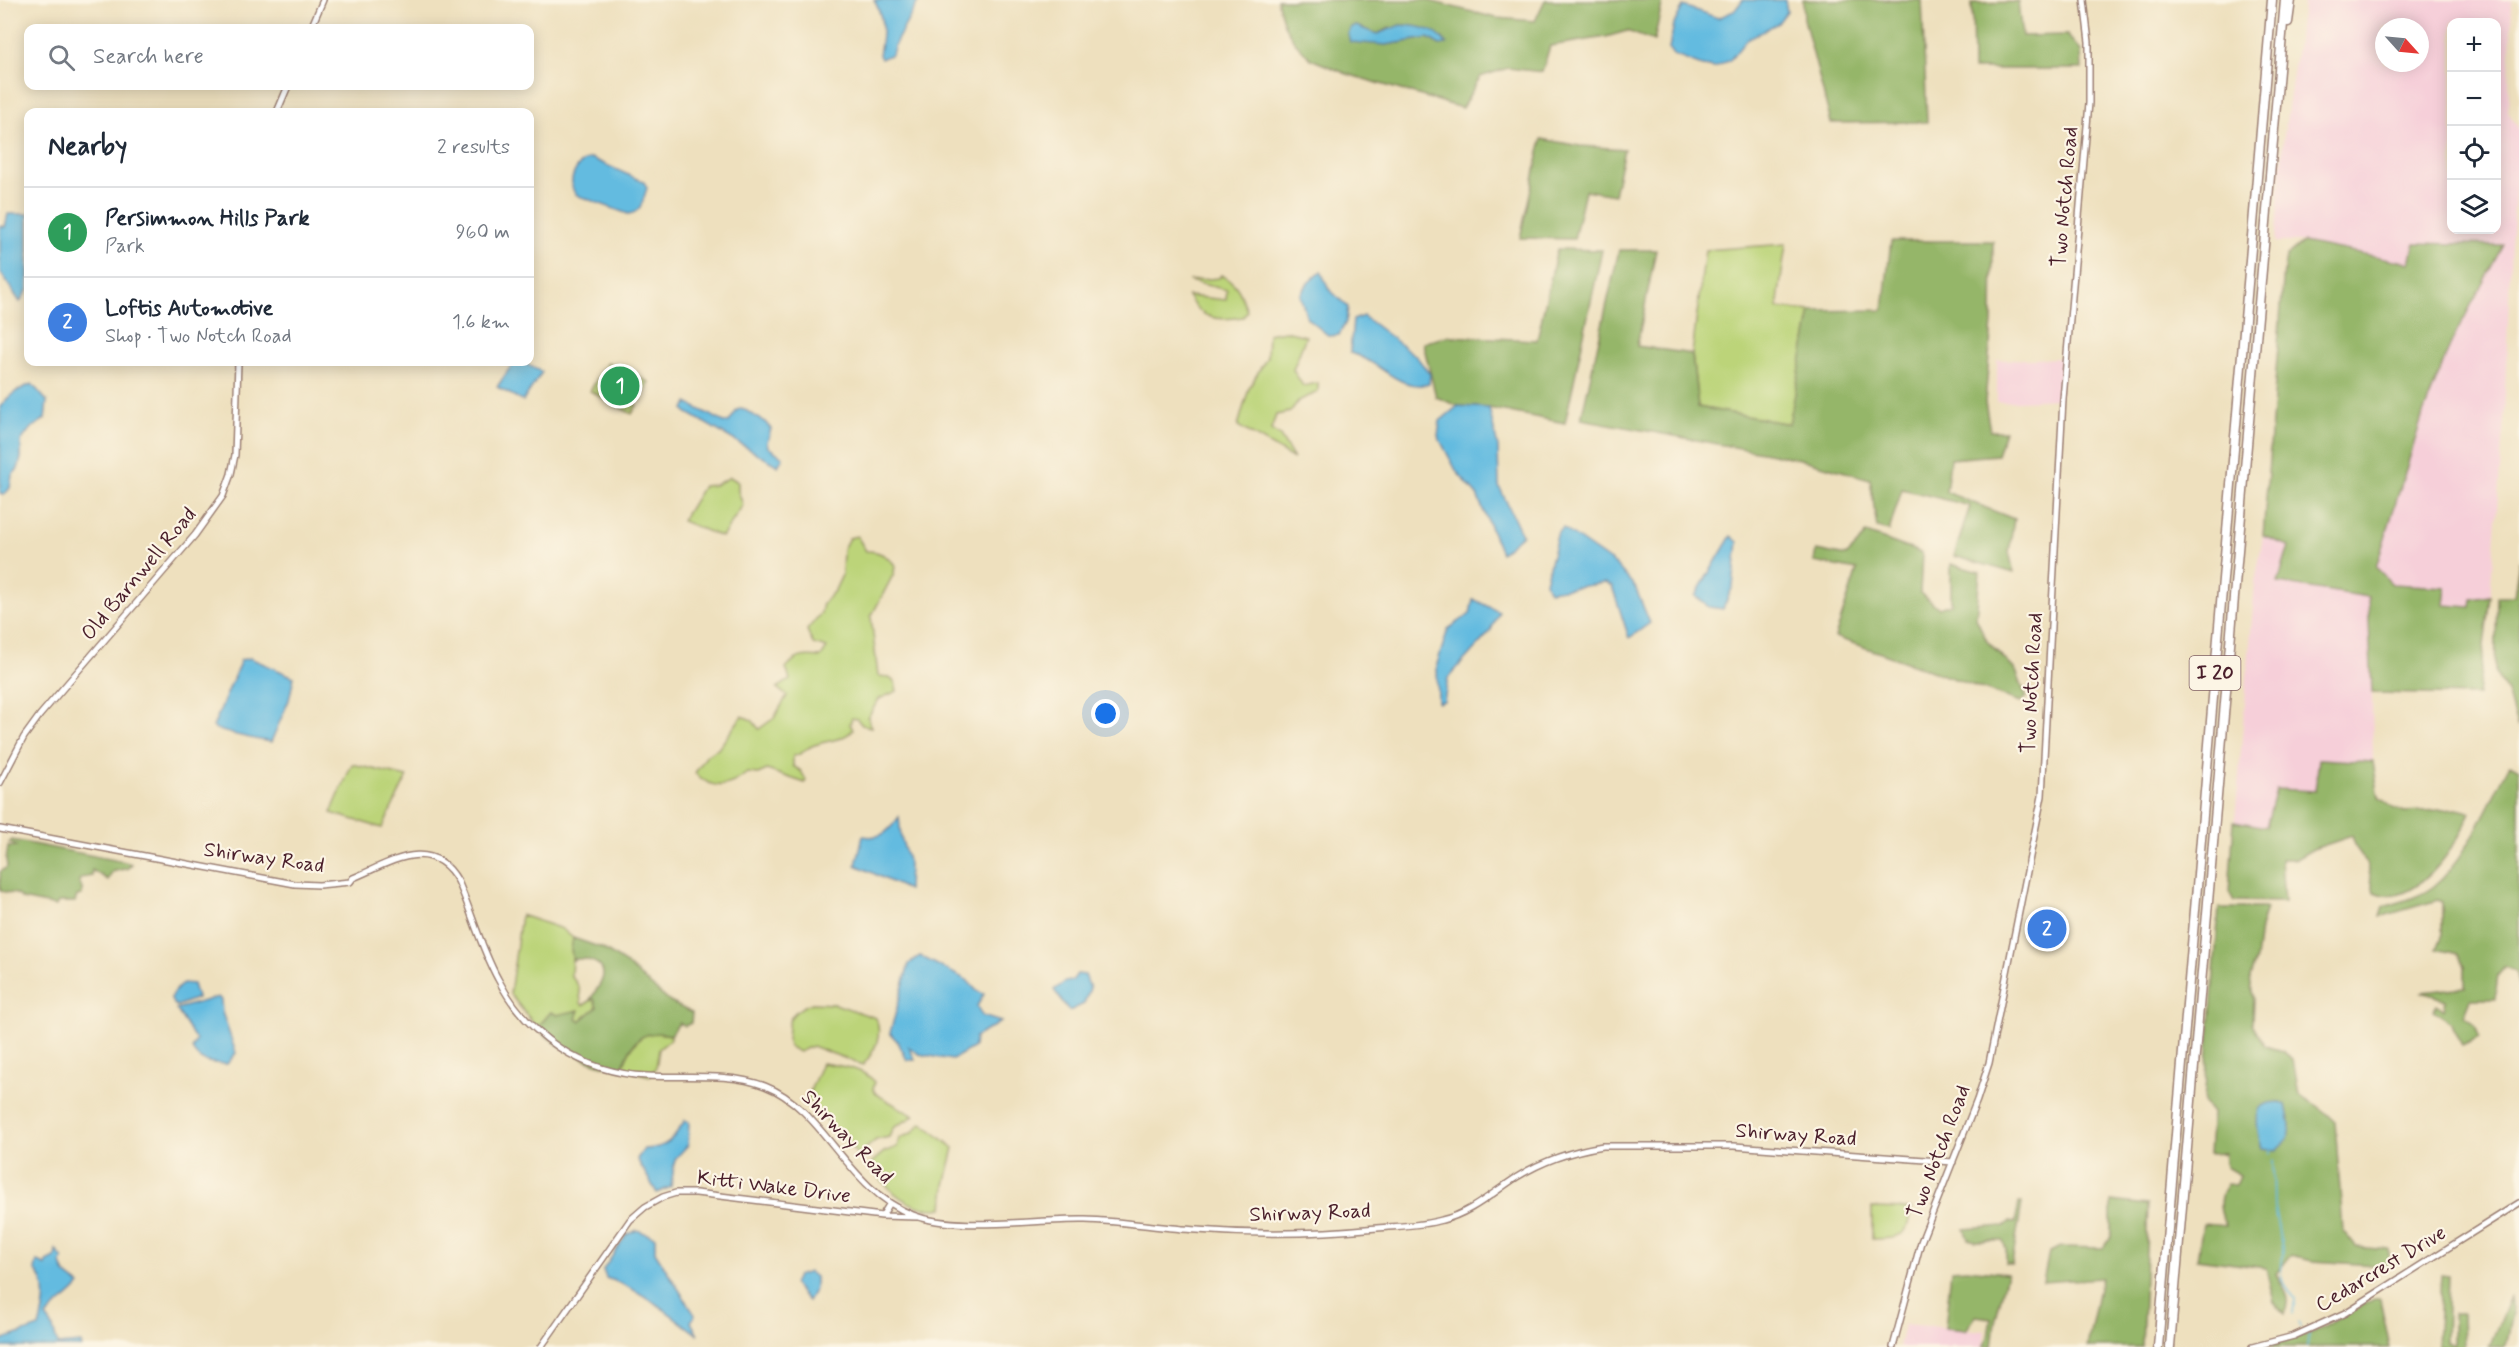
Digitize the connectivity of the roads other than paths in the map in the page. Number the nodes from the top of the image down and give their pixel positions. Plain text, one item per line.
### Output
1 (323, 0) edge
2 (2084, 0) edge
3 (2270, 0) edge
4 (2285, 0) edge
5 (2291, 0) edge
6 (313, 24) edge
7 (2277, 84) junction
8 (286, 90) edge
9 (279, 108) edge
10 (238, 366) edge
11 (0, 783) edge
12 (0, 829) edge
13 (1953, 1162) junction
14 (890, 1203) junction
15 (2519, 1203) edge
16 (882, 1216) junction
17 (918, 1217) junction
18 (541, 1347) edge
19 (1893, 1347) edge
20 (2158, 1347) edge
21 (2170, 1347) edge
22 (2252, 1347) edge

1 - 6 street
2 - 13 street, Two Notch Road
3 - 20 highway, I 20
4 - 7 highway, I 20
5 - 7 highway
7 - 21 highway, I 20
8 - 9 street
10 - 11 street, Old Barnwell Road
12 - 14 street, Shirway Road
13 - 17 street, Shirway Road
13 - 19 street, Two Notch Road
14 - 16 street
14 - 17 street, Shirway Road
15 - 22 street, Cedarcrest Drive
16 - 17 street, Kitti Wake Drive
16 - 18 street, Kitti Wake Drive

